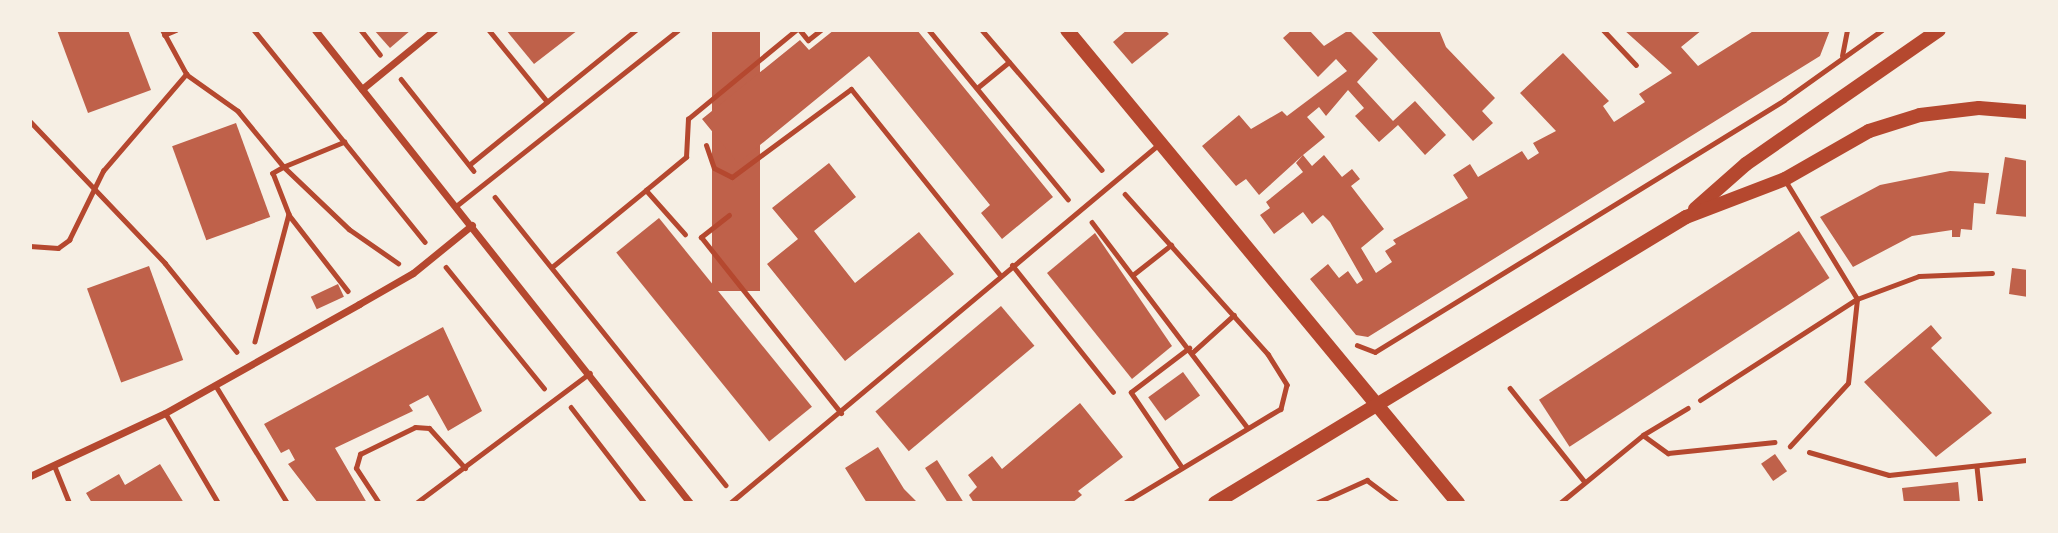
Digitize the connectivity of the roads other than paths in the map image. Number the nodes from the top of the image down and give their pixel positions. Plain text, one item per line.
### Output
1 (315, 30) edge
2 (434, 30) edge
3 (678, 30) edge
4 (1067, 30) edge
5 (1603, 30) edge
6 (1939, 30) edge
7 (1636, 65) dead end
8 (362, 89) junction
9 (2028, 112) edge
10 (1159, 144) junction
11 (706, 145) dead end
12 (1785, 179) junction
13 (456, 206) junction
14 (729, 215) dead end
15 (1686, 217) junction
16 (472, 225) junction
17 (1012, 265) junction
18 (1992, 273) dead end
19 (1000, 275) junction
20 (1857, 299) junction
21 (591, 373) junction
22 (215, 384) junction
23 (1113, 392) road end
24 (1700, 400) road end
25 (1373, 404) junction
26 (165, 413) junction
27 (841, 413) junction
28 (1790, 446) road end
29 (55, 468) junction
30 (465, 468) junction
31 (30, 476) edge
32 (733, 501) edge
33 (69, 503) edge
34 (218, 503) edge
35 (287, 503) edge
36 (379, 503) edge
37 (416, 503) edge
38 (690, 503) edge
39 (1216, 503) edge
40 (1458, 503) edge

1 - 8 street
2 - 8 street
3 - 13 lane
4 - 10 main road
5 - 7 lane
6 - 15 main road
8 - 13 street
9 - 12 main road
10 - 17 lane
10 - 25 main road
11 - 19 lane
12 - 15 main road
12 - 20 lane
13 - 16 street
14 - 27 lane
15 - 25 main road
16 - 21 street
16 - 22 street
17 - 19 lane
17 - 23 lane
18 - 20 lane
19 - 27 lane
20 - 24 lane
20 - 28 lane
21 - 30 lane
21 - 38 street
22 - 26 street
22 - 35 lane
25 - 39 main road
25 - 40 main road
26 - 29 street
26 - 34 lane
27 - 32 lane
29 - 31 street
29 - 33 lane
30 - 36 lane
30 - 37 lane

